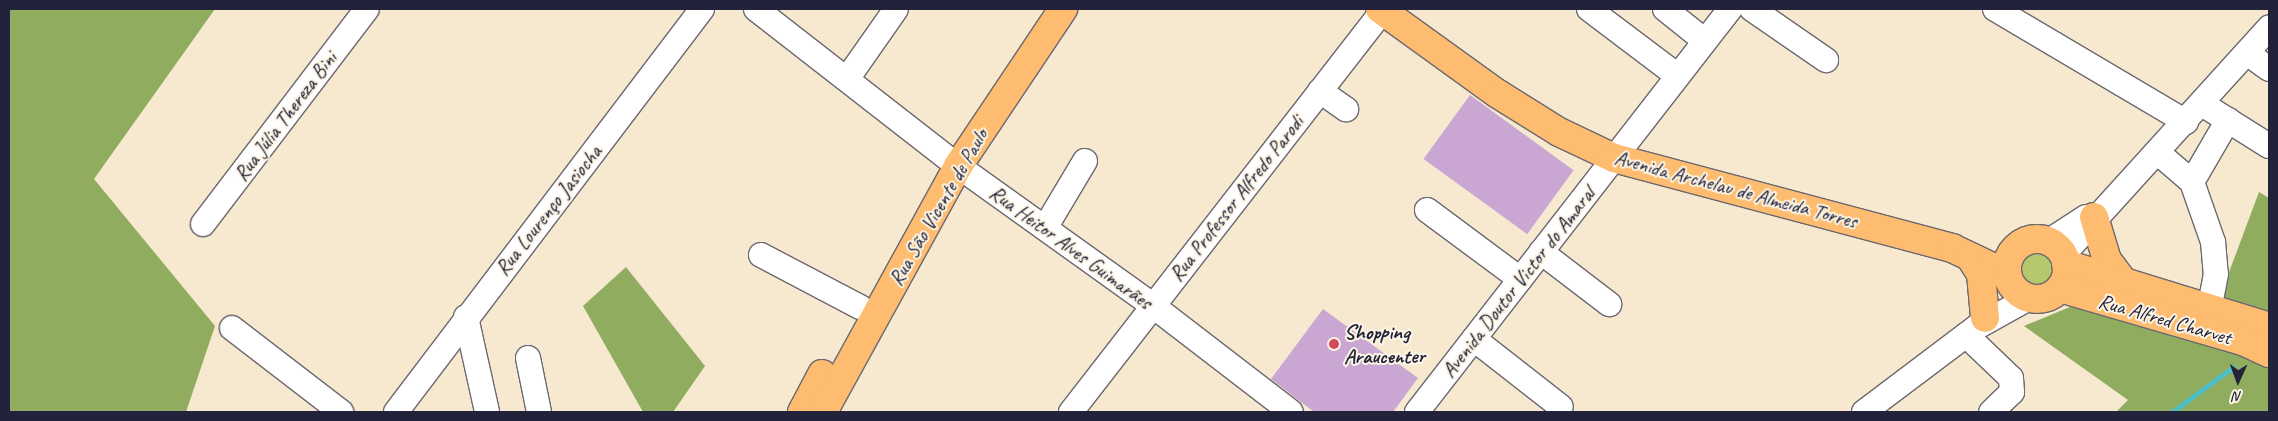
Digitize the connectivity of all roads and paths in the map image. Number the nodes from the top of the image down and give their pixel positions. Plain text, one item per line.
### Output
1 (367, 9) edge
2 (702, 9) edge
3 (756, 9) edge
4 (896, 9) edge
5 (1041, 9) edge
6 (1063, 9) edge
7 (1382, 9) edge
8 (1588, 9) edge
9 (1664, 9) edge
10 (1730, 9) edge
11 (1752, 9) edge
12 (1995, 9) edge
13 (2269, 28) edge
14 (1705, 41) junction
15 (2247, 53) junction
16 (1826, 60) dead end
17 (2269, 68) edge
18 (1678, 76) junction
19 (847, 79) junction
20 (1320, 92) junction
21 (2202, 104) junction
22 (1346, 109) dead end
23 (2228, 120) junction
24 (2186, 122) junction
25 (2269, 146) edge
26 (2157, 152) junction
27 (1614, 158) junction
28 (951, 160) junction
29 (1085, 161) dead end
30 (2192, 182) junction
31 (1427, 210) dead end
32 (2099, 211) junction
33 (204, 224) dead end
34 (1045, 228) junction
35 (2018, 245) junction
36 (1541, 252) junction
37 (1961, 253) junction
38 (761, 254) dead end
39 (2060, 262) junction
40 (1520, 279) junction
41 (2122, 280) junction
42 (2017, 287) junction
43 (1609, 304) dead end
44 (1152, 305) junction
45 (2210, 306) junction
46 (860, 307) junction
47 (466, 317) junction
48 (1976, 327) junction
49 (2269, 327) edge
50 (232, 328) dead end
51 (1474, 339) junction
52 (2269, 353) edge
53 (528, 358) dead end
54 (1561, 407) dead end
55 (1875, 410) edge
56 (341, 412) edge
57 (396, 412) edge
58 (487, 412) edge
59 (539, 412) edge
60 (802, 412) edge
61 (823, 412) edge
62 (1071, 412) edge
63 (1291, 412) edge
64 (1417, 412) edge
65 (1991, 412) edge

1 - 33 street, Rua Júlia Thereza Bini
2 - 47 street, Rua Lourenço Jasiocha
3 - 19 street, Rua Heitor Alves Guimarães
4 - 19 street
5 - 28 main road, Rua São Vicente de Paulo
6 - 28 main road, Rua São Vicente de Paulo
7 - 20 street, Rua Professor Alfredo Parodi
7 - 27 main road, Avenida Archelau de Almeida Torres
8 - 18 street
9 - 14 street
10 - 14 street, Avenida Doutor Victor do Amaral
11 - 16 street
12 - 24 street
13 - 15 street
14 - 18 street, Avenida Doutor Victor do Amaral
15 - 17 street
15 - 21 street
18 - 27 street, Avenida Doutor Victor do Amaral
19 - 28 street, Rua Heitor Alves Guimarães
20 - 22 street
20 - 44 street, Rua Professor Alfredo Parodi
21 - 23 street
21 - 24 street
23 - 25 street
23 - 30 street
24 - 26 street
26 - 30 street
26 - 32 street
27 - 36 street, Avenida Doutor Victor do Amaral
27 - 37 main road, Avenida Archelau de Almeida Torres
28 - 34 street, Rua Heitor Alves Guimarães
28 - 46 main road, Rua São Vicente de Paulo
28 - 61 main road, Rua São Vicente de Paulo
29 - 34 street
30 - 45 street
31 - 40 street
32 - 39 street
32 - 41 main road
34 - 44 street, Rua Heitor Alves Guimarães
35 - 37 main road, Avenida Archelau de Almeida Torres
35 - 39 main road
35 - 42 main road
36 - 40 street, Avenida Doutor Victor do Amaral
36 - 43 street
37 - 42 main road, Avenida Archelau de Almeida Torres
37 - 48 main road
38 - 46 street
39 - 41 main road, Rua Alfred Charvet
39 - 42 main road
39 - 52 main road, Rua Alfred Charvet
40 - 51 street, Avenida Doutor Victor do Amaral
41 - 45 main road, Rua Alfred Charvet
42 - 48 street
44 - 62 street, Rua Professor Alfredo Parodi
44 - 63 street, Rua Heitor Alves Guimarães
45 - 49 main road, Rua Alfred Charvet
46 - 60 main road, Rua São Vicente de Paulo
47 - 57 street, Rua Lourenço Jasiocha
47 - 58 street
48 - 55 street
48 - 65 street
50 - 56 street
51 - 54 street
51 - 64 street, Avenida Doutor Victor do Amaral
53 - 59 street

